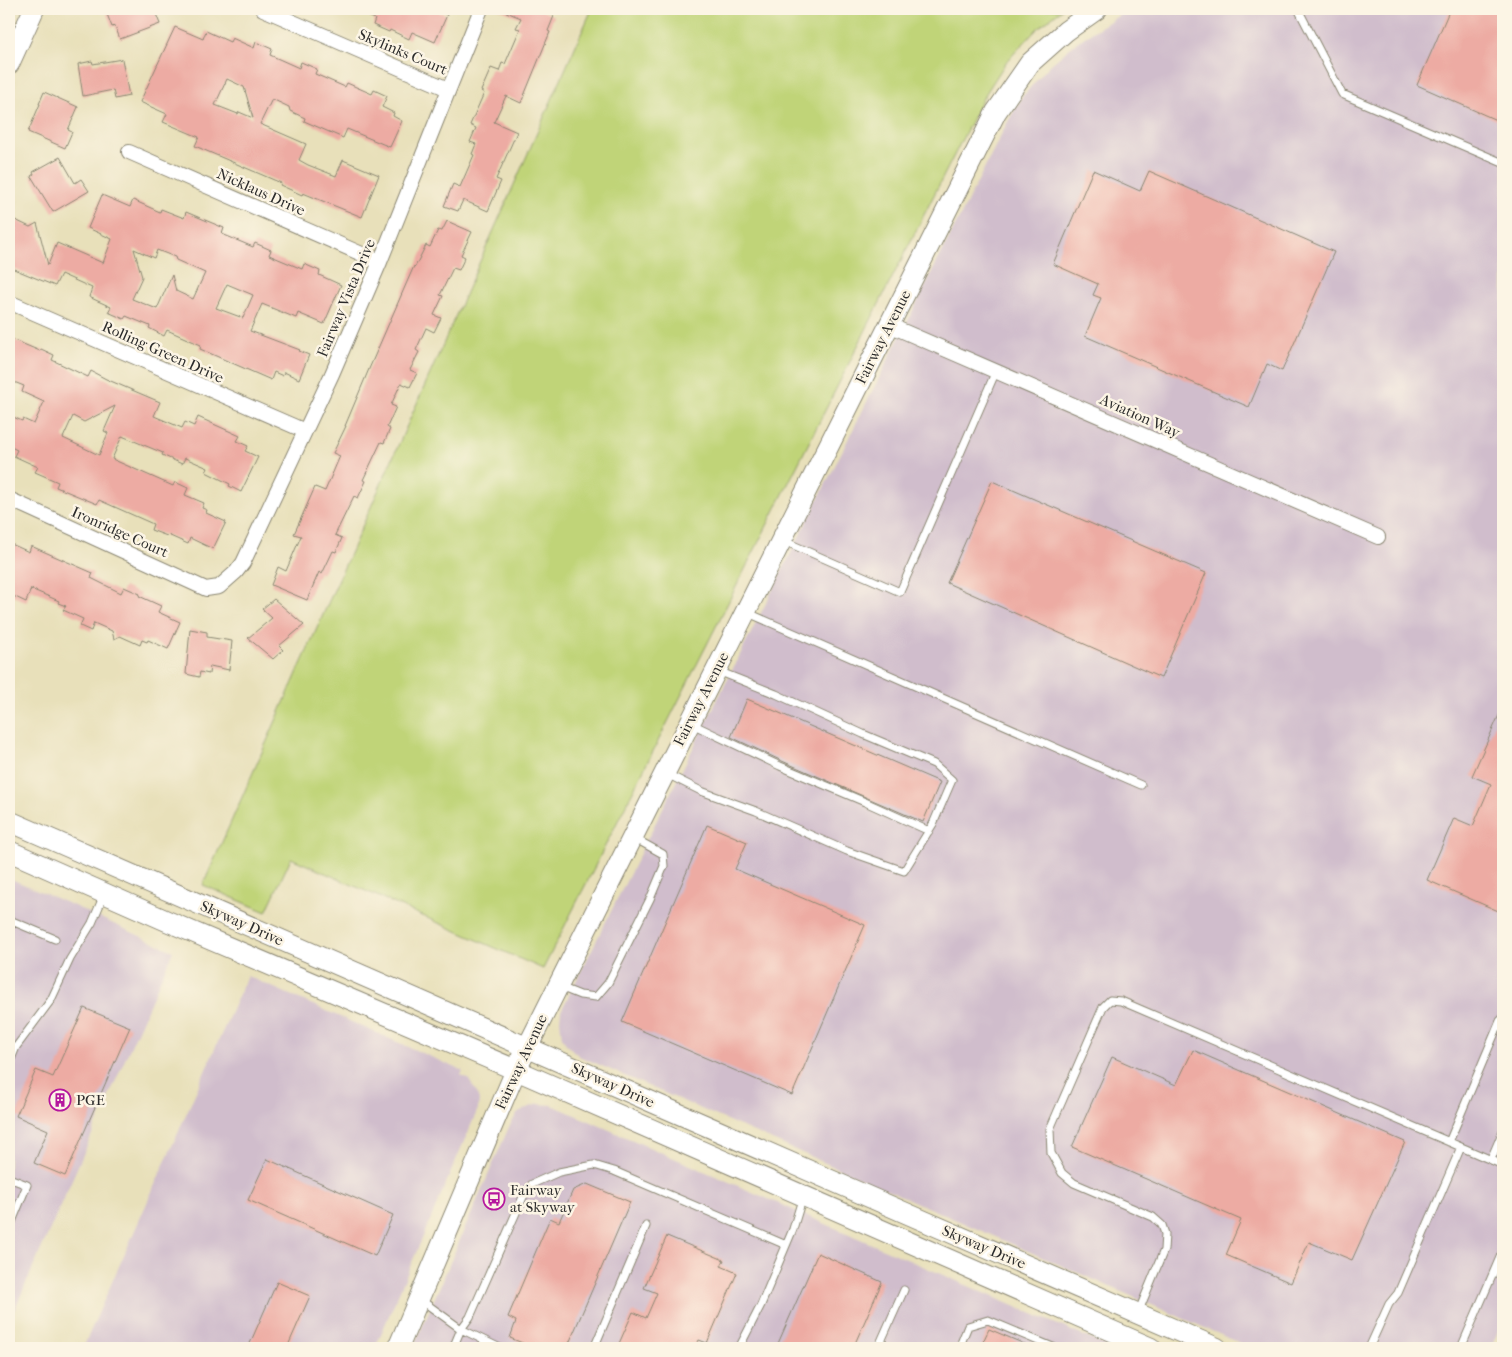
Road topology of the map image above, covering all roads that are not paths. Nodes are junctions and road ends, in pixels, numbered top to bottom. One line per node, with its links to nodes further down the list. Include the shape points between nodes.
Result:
1 (34, 9): 6 (main road)
2 (263, 9): 7 (street, Skylinks Court)
3 (481, 9): 7 (street, Fairway Vista Drive)
4 (1097, 9): 12 (main road, Fairway Avenue, via 1030,63 996,112)
5 (1298, 9): 9 (lane, via 1342,94)
6 (9, 61)
7 (448, 89): 10 (street, Fairway Vista Drive)
8 (129, 152): 10 (street, Nicklaus Drive)
9 (1503, 163)
10 (380, 262): 14 (street, Fairway Vista Drive)
11 (9, 302): 14 (street, Rolling Green Drive)
12 (889, 324): 13 (street, Aviation Way); 17 (main road, Fairway Avenue)
13 (996, 371): 16 (street, Aviation Way); 17 (lane, via 900,592)
14 (305, 431): 18 (street, Fairway Vista Drive, via 243,562)
15 (9, 499): 18 (street, Ironridge Court, via 206,589)
16 (1378, 537)
17 (781, 540): 19 (main road, Fairway Avenue)
18 (219, 587)
19 (745, 611): 20 (main road, Fairway Avenue); 23 (lane)
20 (716, 670): 21 (main road, Fairway Avenue); 25 (lane, via 934,764 952,780)
21 (690, 723): 22 (main road, Fairway Avenue); 25 (lane)
22 (664, 773): 25 (lane, via 847,851 904,871); 26 (main road, Fairway Avenue)
23 (1141, 785)
24 (9, 820): 35 (main road, Skyway Drive)
25 (929, 831)
26 (632, 837): 32 (main road, Fairway Avenue); 32 (lane, via 663,854 664,866 608,983 596,997)
27 (9, 851): 28 (main road, Skyway Drive)
28 (105, 894): 34 (lane, via 51,1000); 37 (main road, Skyway Drive)
29 (10, 920): 30 (lane); 31 (lane)
30 (9, 930)
31 (55, 939)
32 (557, 986): 35 (main road, Fairway Avenue)
33 (1503, 1018): 39 (lane)
34 (12, 1045): 36 (lane)
35 (527, 1048): 37 (main road, Fairway Avenue); 51 (main road, Skyway Drive)
36 (9, 1064)
37 (516, 1070): 44 (main road, Skyway Drive); 50 (main road, Fairway Avenue)
38 (1503, 1130): 41 (lane)
39 (1449, 1142): 40 (lane); 51 (lane, via 1121,1001 1110,1000 1103,1006 1050,1129 1050,1153 1062,1173 1074,1183 1153,1217 1162,1225 1164,1250)
40 (1460, 1147): 41 (lane); 63 (lane, via 1398,1294 1389,1304)
41 (1491, 1160): 42 (lane)
42 (1503, 1165)
43 (9, 1178): 46 (lane, via 27,1185)
44 (803, 1196): 47 (lane); 61 (main road, Skyway Drive)
45 (646, 1226): 56 (lane)
46 (9, 1229)
47 (786, 1245): 52 (lane, via 614,1171 594,1165 559,1172 532,1184 523,1197 470,1317); 57 (lane)
48 (1503, 1253): 64 (lane)
49 (904, 1290): 58 (lane)
50 (419, 1298): 52 (lane); 53 (main road, Fairway Avenue)
51 (1138, 1314): 62 (main road, Skyway Drive)
52 (461, 1329): 54 (lane); 55 (lane)
53 (398, 1348)
54 (453, 1348)
55 (500, 1348)
56 (594, 1348)
57 (740, 1348)
58 (878, 1348)
59 (959, 1348): 60 (lane, via 968,1326 988,1320)
60 (1055, 1348)
61 (1151, 1348)
62 (1217, 1348)
63 (1369, 1348)
64 (1461, 1348)

